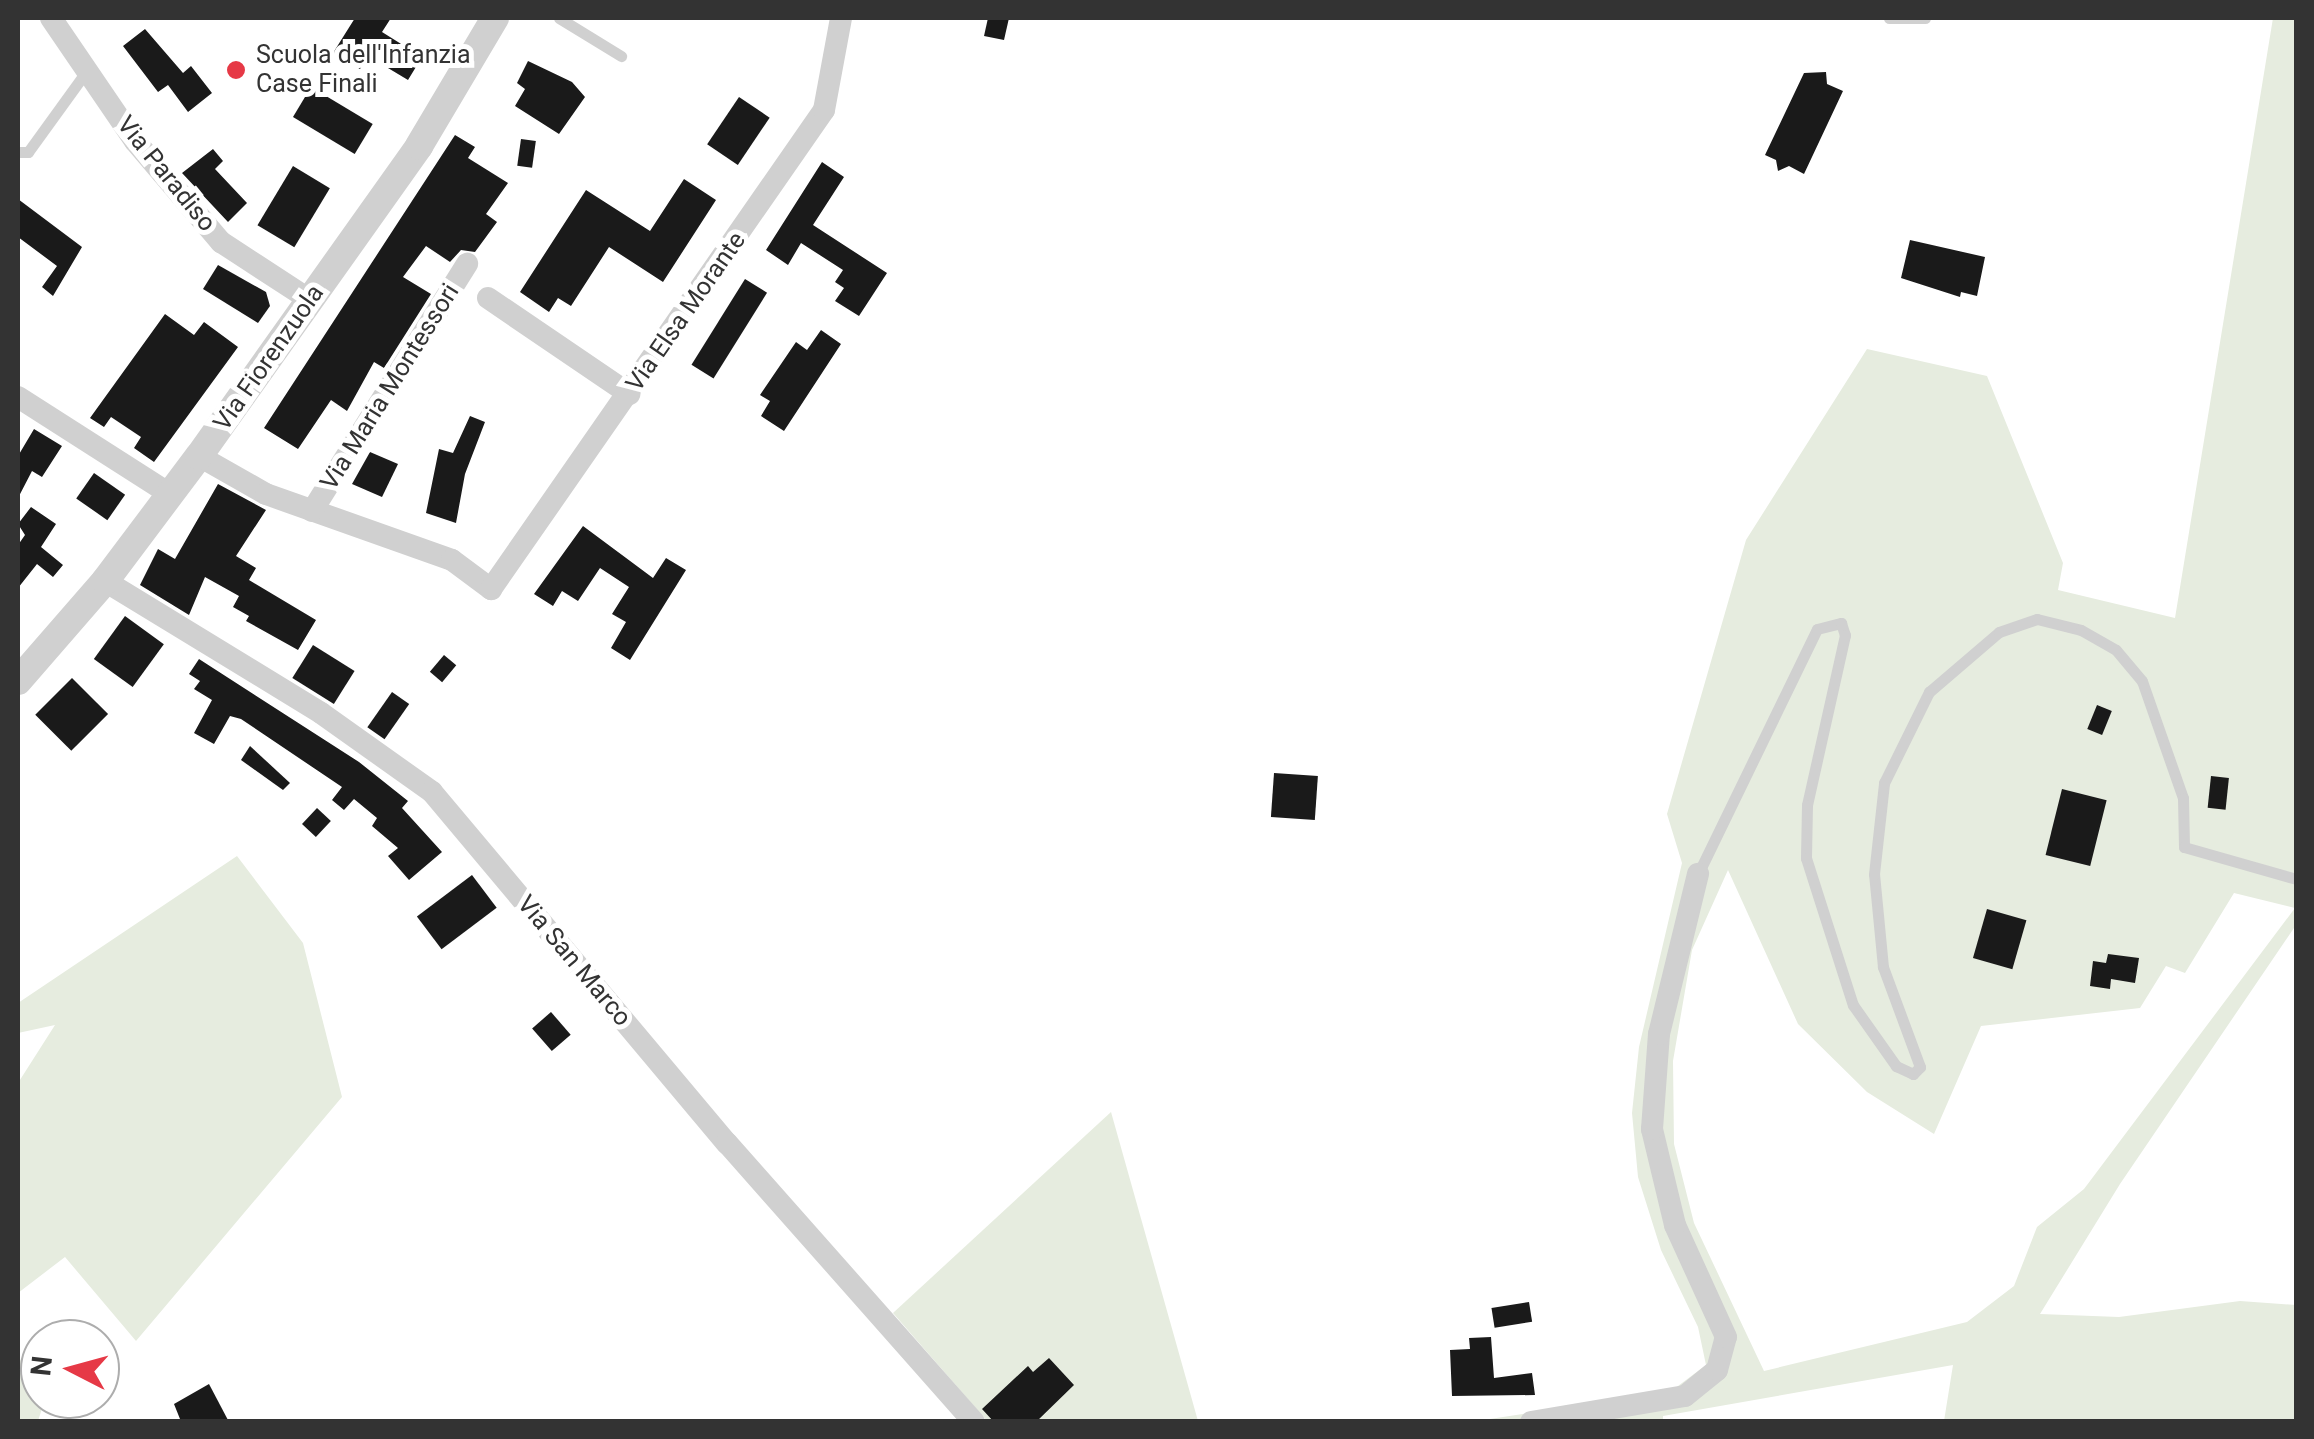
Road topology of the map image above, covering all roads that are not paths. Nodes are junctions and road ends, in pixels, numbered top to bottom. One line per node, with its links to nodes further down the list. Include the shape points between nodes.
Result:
1 (51, 18): 8 (street, Via Paradiso)
2 (496, 18): 12 (street, Via Fiorenzuola, via 418,146)
3 (559, 18): 7 (lane)
4 (841, 18): 13 (street, Via Elsa Morante, via 824,110)
5 (1889, 18): 6 (lane)
6 (1925, 18)
7 (622, 56)
8 (86, 72): 9 (lane, via 28,152); 12 (street, Via Paradiso, via 221,242)
9 (18, 152)
10 (467, 264): 17 (street, Via Maria Montessori)
11 (488, 298): 13 (street)
12 (310, 300): 15 (street, Via Fiorenzuola)
13 (629, 394): 19 (street, Via Elsa Morante)
14 (18, 397): 16 (street)
15 (200, 456): 16 (street, Via Fiorenzuola); 17 (street, Via Maria Montessori, via 266,494)
16 (170, 495): 18 (street, Via Fiorenzuola)
17 (312, 511): 19 (street, Via Maria Montessori, via 452,560)
18 (105, 581): 20 (street, Via Fiorenzuola); 23 (street, Via San Marco, via 322,713 432,792 727,1143)
19 (491, 589)
20 (18, 681)
21 (1698, 874): 22 (lane, via 1817,629 1842,623 1810,786 1806,858 1853,1005 1896,1066 1913,1074 1920,1068 1883,967 1874,874 1884,783 1929,692 1986,641 2037,618 2093,636 2116,650 2142,681 2183,798 2184,847); 24 (street, via 1659,1034 1652,1129 1675,1225 1726,1337 1718,1370 1685,1396)
22 (2296, 879)
23 (974, 1422)
24 (1531, 1422)

